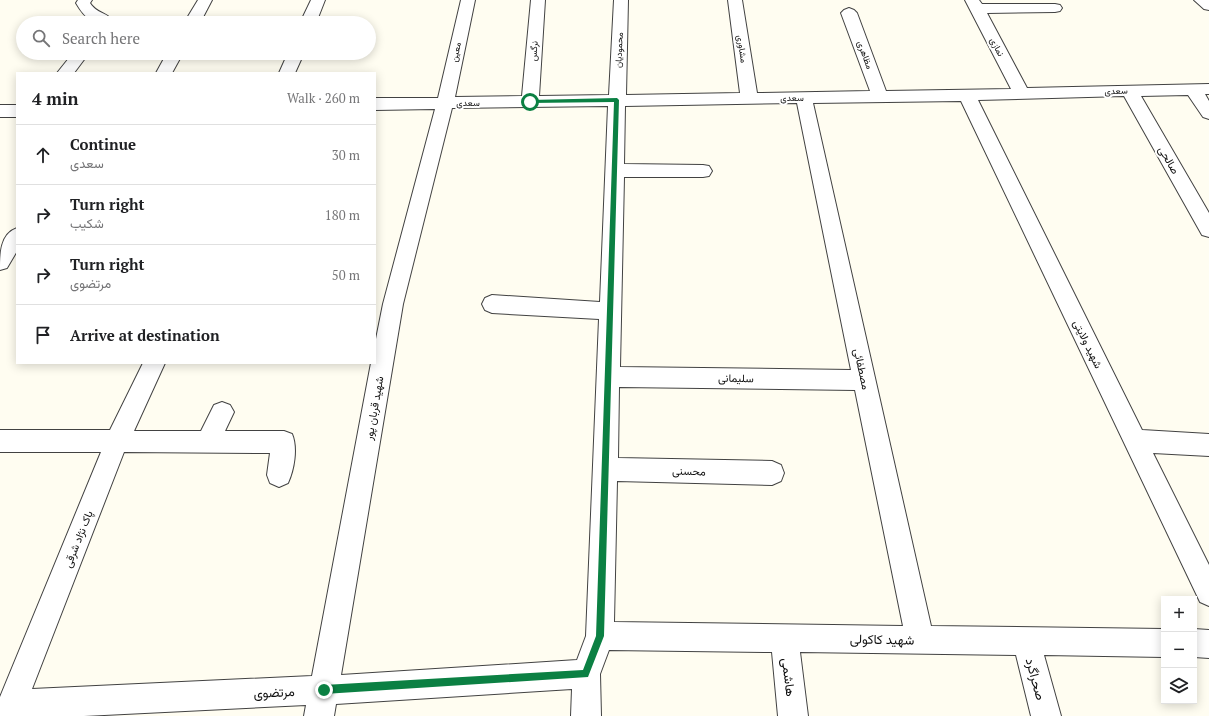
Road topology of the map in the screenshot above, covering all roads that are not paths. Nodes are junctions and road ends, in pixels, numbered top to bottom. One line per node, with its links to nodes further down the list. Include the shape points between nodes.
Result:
1 (85, 0): 13 (street, via 83,3 89,13)
2 (204, 0): 14 (street)
3 (318, 0): 15 (street)
4 (468, 0): 31 (street, معین)
5 (538, 0): 30 (street, نرگس)
6 (622, 0): 29 (street, محمودیان)
7 (735, 0): 27 (street, مشاوری)
8 (1201, 0): 10 (street)
9 (974, 4): 11 (street); 24 (street, نمازی)
10 (1209, 6)
11 (1055, 8)
12 (850, 13): 26 (street, مظاهری)
13 (95, 16)
14 (196, 16)
15 (311, 16)
16 (75, 60): 19 (street)
17 (171, 60): 20 (street)
18 (293, 60): 21 (street)
19 (66, 72)
20 (165, 72)
21 (287, 72)
22 (1201, 89): 23 (street, سعدی); 35 (street)
23 (1129, 90): 24 (street, سعدی); 38 (street, صالحی)
24 (1022, 94): 25 (street, سعدی)
25 (968, 96): 26 (street, سعدی); 48 (street, شهید ولایتی)
26 (880, 97): 28 (street, سعدی)
27 (749, 98): 28 (street, سعدی); 29 (street, سعدی)
28 (804, 98): 45 (street, مصطفائی)
29 (617, 100): 30 (street, سعدی); 36 (street, محمودیان)
30 (530, 102): 31 (street, سعدی)
31 (445, 103): 32 (street, سعدی); 64 (street, شهید قربان پور, via 393,304)
32 (376, 104)
33 (0, 111): 34 (street)
34 (16, 111)
35 (1209, 113)
36 (614, 170): 37 (street); 42 (street, محمودیان)
37 (703, 171)
38 (1209, 230)
39 (16, 237): 40 (street)
40 (0, 262)
41 (492, 304): 42 (street)
42 (610, 311): 44 (street, محمودیان)
43 (154, 364): 47 (street, پاک نژاد شرقی)
44 (608, 376): 45 (street, سلیمانی); 52 (street, محمودیان)
45 (865, 380): 58 (street, مصطفائی)
46 (222, 412): 50 (street)
47 (117, 441): 49 (street); 50 (street); 65 (street, پاک نژاد شرقی)
48 (1135, 441): 51 (street); 55 (street, شهید ولایتی)
49 (0, 442)
50 (208, 442): 54 (street, via 284,442)
51 (1209, 445)
52 (605, 469): 53 (street, محسنی); 56 (street, محمودیان)
53 (772, 473)
54 (279, 475)
55 (1209, 593)
56 (600, 636): 57 (street, شهید کاکولی); 63 (street, محمودیان)
57 (784, 638): 58 (street, شهید کاکولی); 67 (street, هاشمی)
58 (920, 640): 59 (street, شهید کاکولی)
59 (1026, 641): 60 (street, شهید کاکولی); 68 (street, صحراگرد)
60 (1161, 643)
61 (1197, 644): 62 (street)
62 (1209, 644)
63 (586, 674): 64 (street, مرتضوی); 66 (street)
64 (321, 703): 65 (street, مرتضوی)
65 (9, 711)
66 (586, 716)
67 (793, 716)
68 (1046, 716)

